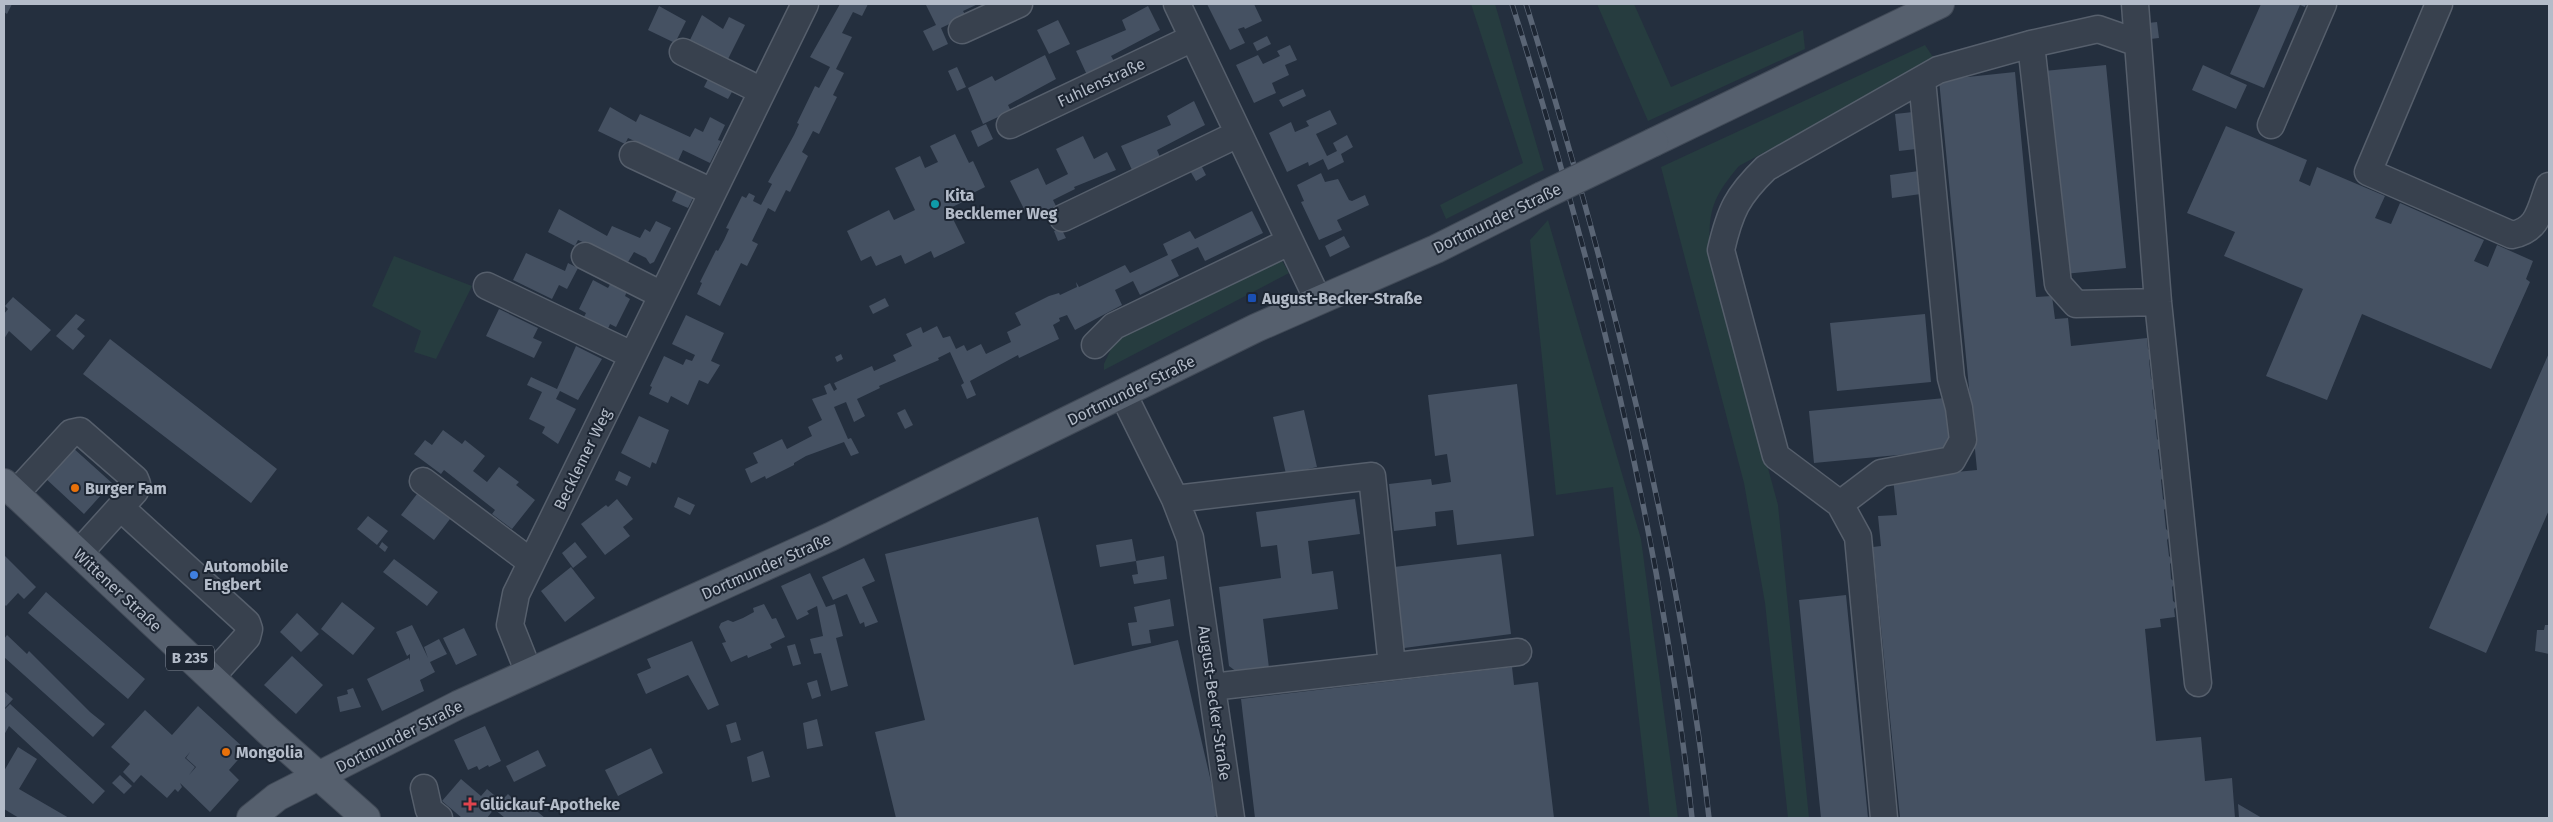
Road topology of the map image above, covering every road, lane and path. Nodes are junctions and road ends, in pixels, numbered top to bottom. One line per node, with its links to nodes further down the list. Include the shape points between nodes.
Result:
1 (805, 4): 14 (street, Becklemer Weg)
2 (1019, 4): 8 (street)
3 (1177, 4): 9 (street)
4 (1940, 4): 26 (main road, Dortmunder Straße, bridge, via 1436,249)
5 (2323, 4): 16 (street)
6 (2439, 4): 19 (street, via 2368,172 2512,235 2525,232 2534,223)
7 (2135, 5): 10 (street)
8 (962, 30)
9 (1193, 38): 15 (street, Fuhlenstraße); 17 (street)
10 (2138, 43): 11 (street, via 2098,29); 27 (street)
11 (2031, 44): 13 (street, via 1938,70); 27 (street, via 2058,284 2076,304)
12 (683, 52): 14 (street)
13 (1922, 80): 34 (street, via 1951,378 1963,440 1952,460 1881,473); 34 (street, via 1766,168 1744,188 1729,217 1721,250 1776,456)
14 (762, 91): 20 (street, Becklemer Weg)
15 (1010, 125)
16 (2271, 125)
17 (1238, 134): 21 (street); 22 (street)
18 (633, 155): 20 (street)
19 (2549, 186)
20 (712, 192): 25 (street, Becklemer Weg)
21 (1063, 218)
22 (1289, 242): 26 (street); 28 (street, via 1114,326)
23 (585, 256): 25 (street)
24 (487, 286): 29 (street)
25 (662, 294): 29 (street, Becklemer Weg)
26 (1318, 300): 30 (main road, Dortmunder Straße)
27 (2158, 302): 42 (street)
28 (1095, 345)
29 (632, 356): 37 (street, Becklemer Weg)
30 (1123, 394): 33 (street, August-Becker-Straße); 40 (main road, Dortmunder Straße, via 830,537)
31 (423, 481): 37 (street)
32 (10, 488): 35 (street, via 76,430 135,479 134,491); 36 (main road, Wittener Straße / B 235)
33 (1175, 499): 39 (street, via 1372,476); 43 (street, August-Becker-Straße, via 1190,538)
34 (1840, 504): 50 (street, via 1858,537)
35 (121, 508): 36 (street); 41 (street, via 247,623 247,637)
36 (80, 553): 41 (main road, Wittener Straße / B 235)
37 (531, 562): 40 (street, Becklemer Weg, via 516,594 510,624)
38 (1518, 652): 39 (street)
39 (1392, 666): 43 (street)
40 (529, 673): 44 (main road, Dortmunder Straße, via 363,751)
41 (210, 677): 44 (main road, Wittener Straße / B 235)
42 (2198, 684)
43 (1212, 687): 49 (street, August-Becker-Straße)
44 (321, 776): 46 (main road, Dortmunder Straße, via 276,797); 47 (main road, Wittener Straße / B 235)
45 (424, 788): 48 (street, via 430,810)
46 (251, 818)
47 (366, 818)
48 (439, 818)
49 (1232, 818)
50 (1884, 818)

